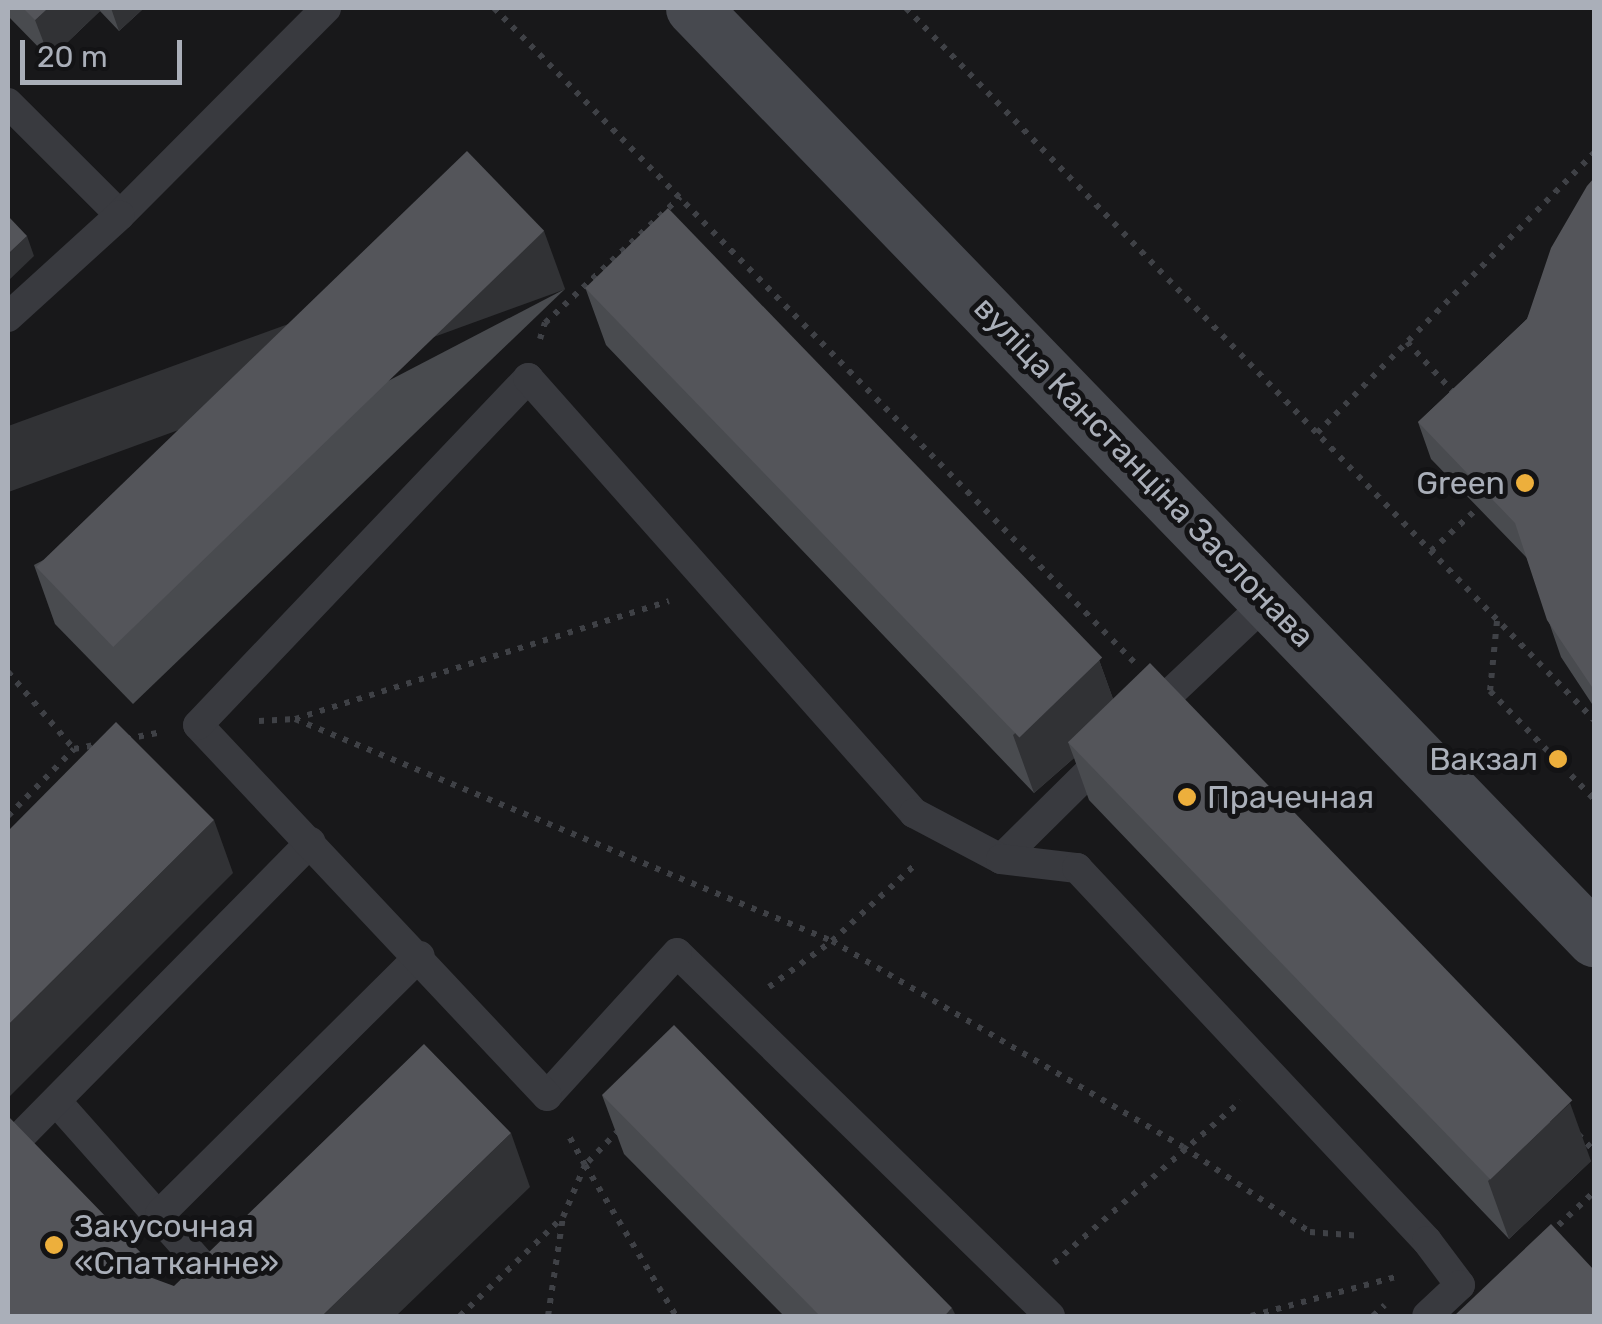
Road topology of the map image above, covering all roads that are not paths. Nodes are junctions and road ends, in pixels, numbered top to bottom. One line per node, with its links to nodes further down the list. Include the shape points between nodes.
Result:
1 (326, 8): 4 (lane)
2 (693, 8): 6 (main road, вуліца Канстанціна Заслонава)
3 (8, 103): 4 (lane)
4 (120, 215): 5 (lane)
5 (8, 317)
6 (1269, 600): 8 (lane); 9 (main road, вуліца Канстанціна Заслонава)
7 (311, 842): 8 (lane, via 198,725 528,378 914,814); 10 (lane); 11 (lane)
8 (1001, 859): 16 (lane, via 1077,868 1427,1241 1460,1285)
9 (1594, 938)
10 (420, 956): 13 (lane); 15 (lane, via 548,1096 677,953)
11 (56, 1101): 12 (lane); 13 (lane)
12 (8, 1149)
13 (160, 1214): 14 (lane, via 214,1279)
14 (177, 1316)
15 (1050, 1316)
16 (1427, 1316)

